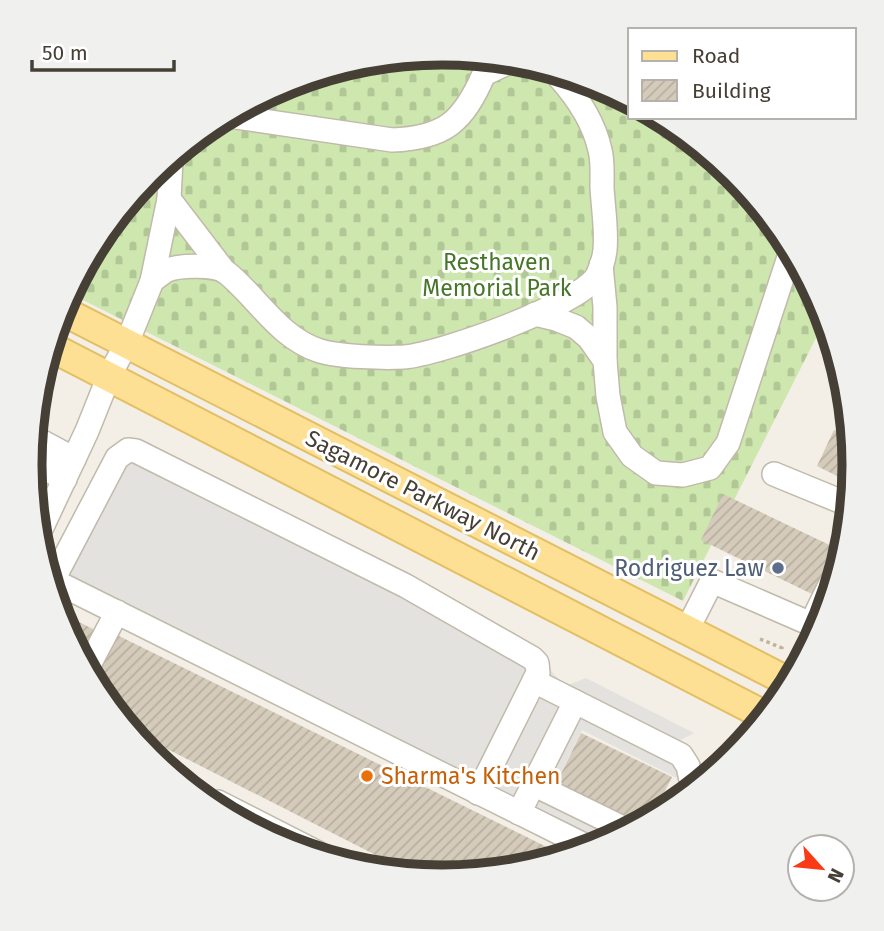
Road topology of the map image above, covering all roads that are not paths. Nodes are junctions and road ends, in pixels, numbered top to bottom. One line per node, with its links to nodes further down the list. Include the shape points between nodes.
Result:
1 (489, 68): 3 (lane, via 472,102 452,125 415,139 392,140)
2 (568, 86): 7 (lane, via 589,119 600,150 605,251)
3 (244, 118)
4 (171, 172): 5 (lane)
5 (169, 199): 8 (lane); 9 (lane)
6 (787, 264): 14 (lane, via 728,443 710,468 683,475 656,473 632,456 615,432)
7 (601, 265): 10 (lane, via 597,277 582,291); 14 (lane)
8 (225, 271): 9 (lane, via 179,268); 10 (lane, via 263,312 320,351 406,357 444,350)
9 (152, 281): 12 (lane)
10 (535, 314): 14 (lane, via 576,327)
11 (71, 315): 12 (main road, Sagamore Parkway North)
12 (127, 343): 15 (lane); 28 (main road, Sagamore Parkway North)
13 (59, 351): 15 (main road, Sagamore Parkway North)
14 (605, 361)
15 (108, 376): 18 (lane); 33 (main road, Sagamore Parkway North)
16 (43, 445): 18 (lane)
17 (42, 463): 18 (lane)
18 (70, 469): 21 (lane)
19 (774, 474): 20 (lane)
20 (840, 502)
21 (45, 517)
22 (46, 522): 23 (lane)
23 (77, 534): 24 (lane); 31 (lane, via 117,458 128,450 136,451 402,584 520,652 537,663)
24 (57, 572)
25 (60, 584): 26 (lane)
26 (117, 612): 29 (lane); 36 (lane)
27 (810, 623): 28 (lane, via 712,581)
28 (687, 629): 30 (main road, Sagamore Parkway North)
29 (92, 659)
30 (781, 678)
31 (534, 681): 32 (lane); 36 (lane)
32 (575, 702): 34 (lane, via 681,755); 35 (lane)
33 (756, 712)
34 (691, 779)
35 (533, 784): 37 (lane); 38 (lane)
36 (478, 793): 37 (lane)
37 (519, 813): 39 (lane)
38 (617, 825)
39 (577, 842)

